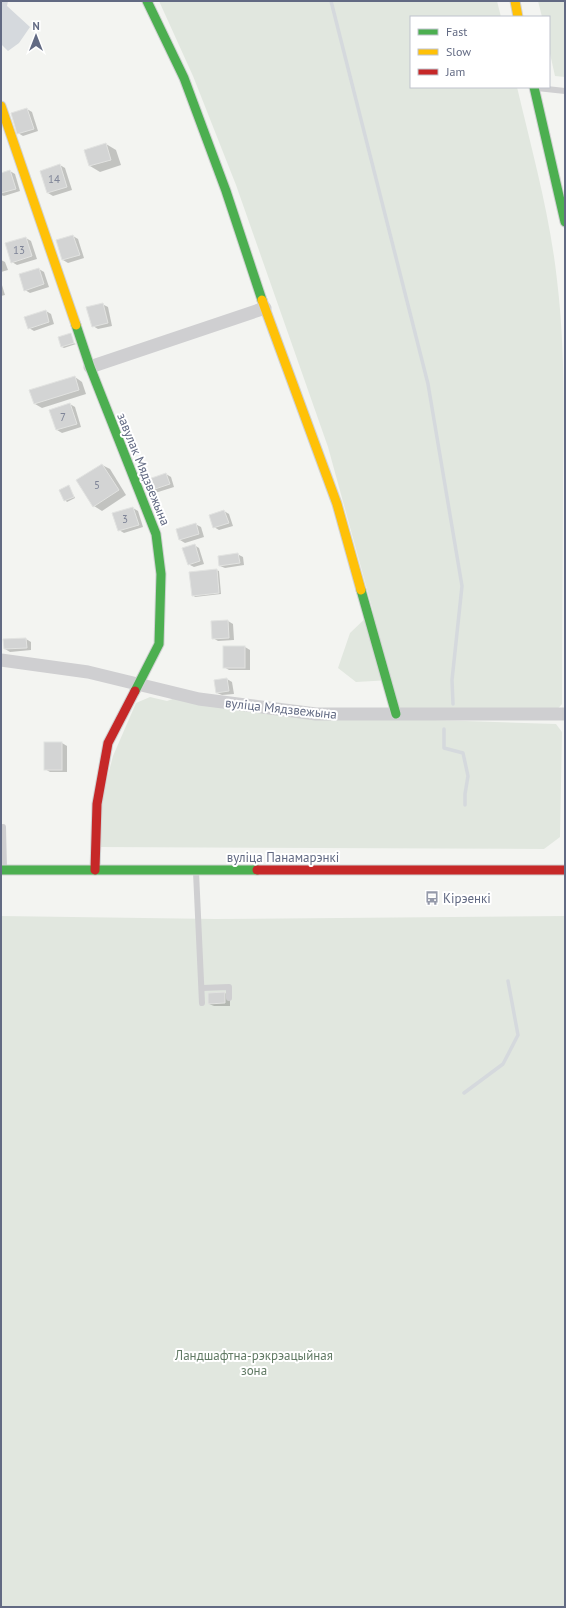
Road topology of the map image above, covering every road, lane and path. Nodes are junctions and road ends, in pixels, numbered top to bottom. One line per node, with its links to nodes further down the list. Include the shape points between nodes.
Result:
1 (147, 1): 8 (street, via 184,78 226,191)
2 (515, 1): 3 (street)
3 (518, 16)
4 (535, 88): 5 (lane); 7 (street)
5 (565, 91)
6 (1, 106): 9 (street, завулак Мядзвежына)
7 (565, 222)
8 (265, 308): 9 (street); 12 (street, via 337,504)
9 (90, 367): 11 (street, завулак Мядзвежына, via 156,534 161,574 158,644)
10 (1, 660): 11 (street, вуліца Мядзвежына, via 88,672)
11 (138, 683): 12 (street, вуліца Мядзвежына, via 199,699 316,714); 16 (street, завулак Мядзвежына, via 108,742 97,804)
12 (396, 714): 13 (street, вуліца Мядзвежына)
13 (565, 714)
14 (3, 827): 15 (lane)
15 (2, 870): 16 (street, вуліца Панамарэнкі)
16 (95, 870): 18 (street, вуліца Панамарэнкі)
17 (565, 870): 18 (street, вуліца Панамарэнкі)
18 (196, 871): 19 (lane)
19 (202, 988): 20 (lane, via 229,987); 21 (lane)
20 (229, 998)
21 (202, 1004)

